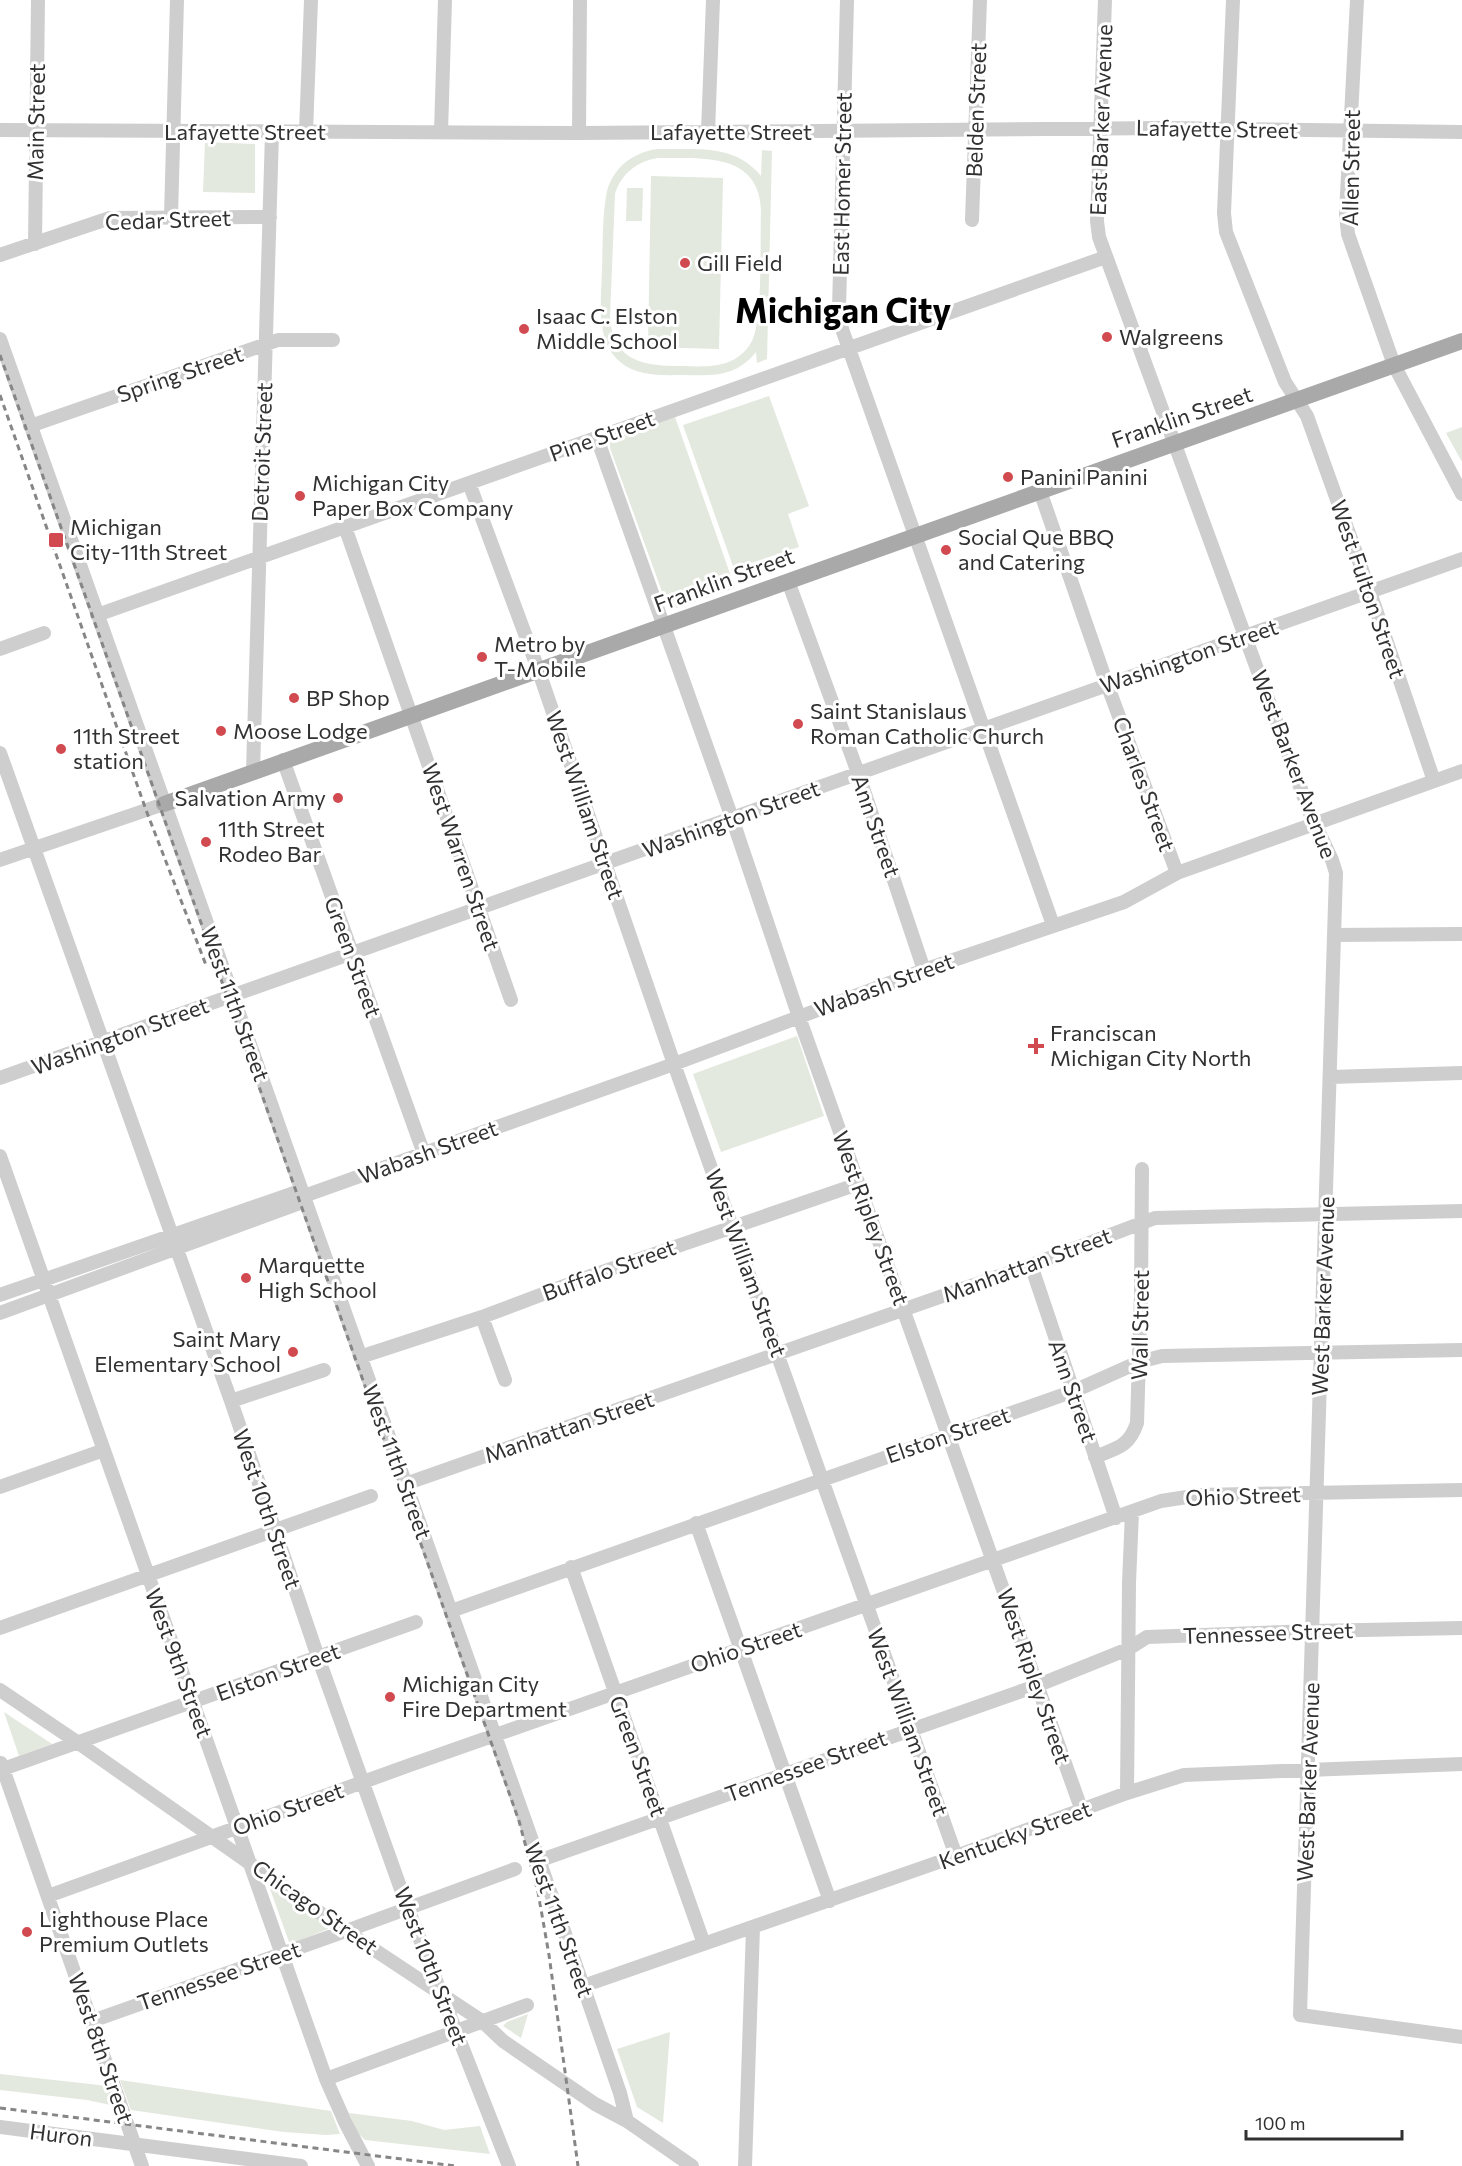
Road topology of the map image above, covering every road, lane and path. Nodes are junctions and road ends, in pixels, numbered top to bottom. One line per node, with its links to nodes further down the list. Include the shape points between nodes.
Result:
1 (38, 0): 16 (street, Main Street)
2 (177, 0): 18 (street)
3 (311, 0): 19 (street)
4 (444, 0): 20 (street)
5 (580, 0): 25 (street)
6 (713, 0): 21 (street)
7 (847, 0): 17 (street, East Homer Street)
8 (980, 0): 14 (street, Belden Street)
9 (1105, 0): 12 (street, East Barker Avenue)
10 (1233, 0): 15 (street, West Fulton Street)
11 (1357, 0): 22 (street, Allen Street)
12 (1101, 128): 14 (street, Lafayette Street); 15 (street, Lafayette Street); 31 (street, East Barker Avenue, via 1097,221)
13 (0, 130): 16 (street, Lafayette Street)
14 (975, 130): 17 (street, Lafayette Street); 28 (street, Belden Street)
15 (1228, 130): 22 (street, Lafayette Street); 38 (street, West Fulton Street, via 1226,232 1284,382)
16 (36, 131): 18 (street, Lafayette Street); 29 (street, Main Street)
17 (843, 131): 21 (street, Lafayette Street); 36 (street, East Homer Street, via 839,309)
18 (173, 132): 24 (street, Lafayette Street); 26 (street)
19 (306, 132): 20 (street, Lafayette Street); 24 (street, Lafayette Street)
20 (441, 132): 25 (street, Lafayette Street)
21 (708, 132): 25 (street, Lafayette Street)
22 (1351, 132): 23 (street, Lafayette Street); 37 (street, Allen Street, via 1348,234)
23 (1462, 132)
24 (272, 133): 27 (street, Detroit Street)
25 (579, 133)
26 (171, 216): 27 (street, Cedar Street); 29 (street, Cedar Street, via 110,218)
27 (270, 217): 35 (street, Detroit Street)
28 (972, 219)
29 (35, 244): 30 (street, Cedar Street)
30 (0, 255)
31 (1106, 257): 36 (street, Pine Street); 41 (street, East Barker Avenue)
32 (0, 339): 39 (street, West 11th Street)
33 (333, 340): 35 (street, Spring Street, via 278,340)
34 (1462, 341): 37 (main road, Franklin Street)
35 (266, 345): 39 (street, Spring Street); 47 (street, Detroit Street)
36 (849, 349): 40 (street, Pine Street); 46 (street, East Homer Street)
37 (1394, 365): 38 (main road, Franklin Street); 44 (street, Allen Street)
38 (1298, 400): 41 (main road, Franklin Street); 50 (street, West Fulton Street)
39 (30, 426): 51 (street, West 11th Street)
40 (597, 438): 42 (street, Pine Street); 52 (street, West Ripley Street)
41 (1174, 444): 43 (main road, Franklin Street); 54 (street, West Barker Avenue)
42 (469, 483): 45 (street, Pine Street); 56 (street, West William Street)
43 (1040, 491): 46 (main road, Franklin Street); 57 (street, Charles Street)
44 (1462, 494)
45 (345, 527): 47 (street, Pine Street); 58 (street, West Warren Street)
46 (915, 536): 49 (main road, Franklin Street); 59 (street, East Homer Street)
47 (259, 558): 51 (street, Pine Street); 62 (street, Detroit Street)
48 (1462, 559): 50 (street, Washington Street)
49 (788, 581): 52 (main road, Franklin Street); 64 (street, Ann Street)
50 (1370, 592): 54 (street, Washington Street); 65 (street, West Fulton Street)
51 (97, 615): 66 (street, West 11th Street)
52 (664, 625): 56 (main road, Franklin Street); 67 (street, West Ripley Street)
53 (44, 633): 55 (street)
54 (1245, 637): 57 (street, Washington Street); 68 (street, West Barker Avenue)
55 (0, 649)
56 (538, 669): 58 (main road, Franklin Street); 71 (street, West William Street)
57 (1107, 684): 59 (street, Washington Street); 72 (street, Charles Street)
58 (411, 715): 61 (main road, Franklin Street); 73 (street, West Warren Street)
59 (983, 729): 64 (street, Washington Street); 74 (street, East Homer Street)
60 (0, 753): 69 (street, West 10th Street)
61 (283, 760): 62 (main road, Franklin Street); 77 (street, Green Street)
62 (253, 771): 66 (main road, Franklin Street)
63 (1462, 771): 65 (street, Wabash Street)
64 (858, 773): 67 (street, Washington Street); 78 (street, Ann Street)
65 (1434, 781): 68 (street, Wabash Street)
66 (164, 804): 69 (street, Franklin Street); 79 (street, West 11th Street)
67 (732, 818): 71 (street, Washington Street); 81 (street, West Ripley Street)
68 (1314, 823): 72 (street, Wabash Street); 76 (street, West Barker Avenue, via 1336,873)
69 (33, 849): 70 (street, Franklin Street); 82 (street, West 10th Street)
70 (0, 860)
71 (606, 864): 73 (street, Washington Street); 83 (street, West William Street)
72 (1177, 873): 74 (street, Wabash Street, via 1124,902)
73 (478, 908): 77 (street, Washington Street); 80 (street, West Warren Street)
74 (1053, 925): 78 (street, Wabash Street)
75 (1462, 934): 76 (street)
76 (1334, 935): 85 (street, West Barker Avenue)
77 (352, 954): 79 (street, Washington Street); 87 (street, Green Street)
78 (924, 970): 81 (street, Wabash Street)
79 (232, 996): 82 (street, Washington Street); 91 (street, West 11th Street)
80 (512, 1000)
81 (799, 1017): 83 (street, Wabash Street); 90 (street, West Ripley Street)
82 (102, 1042): 86 (street, Washington Street); 96 (street, West 10th Street)
83 (674, 1064): 87 (street, Wabash Street); 95 (street, West William Street)
84 (1462, 1073): 85 (street)
85 (1330, 1077): 93 (street, West Barker Avenue)
86 (0, 1078)
87 (424, 1154): 91 (street, Wabash Street)
88 (0, 1156): 99 (street, West 9th Street)
89 (1142, 1169): 94 (street, Wall Street)
90 (858, 1184): 95 (street, Buffalo Street); 102 (street, West Ripley Street)
91 (304, 1196): 96 (street, Wabash Street, via 296,1192); 97 (street, Wabash Street, via 300,1203); 108 (street, West 11th Street)
92 (1462, 1211): 93 (street, Manhattan Street)
93 (1326, 1214): 94 (street, Manhattan Street, via 1155,1218); 106 (street, West Barker Avenue)
94 (1142, 1224): 98 (street, Manhattan Street); 109 (street, Wall Street)
95 (733, 1226): 104 (street, Buffalo Street); 107 (street, West William Street)
96 (170, 1235): 97 (street, West 10th Street); 99 (street, Wabash Street)
97 (176, 1250): 101 (street, Wabash Street); 113 (street, West 10th Street)
98 (1030, 1265): 102 (street, Manhattan Street); 112 (street, Ann Street)
99 (44, 1279): 100 (street, Wabash Street); 101 (street, West 9th Street)
100 (0, 1294)
101 (50, 1295): 103 (street, Wabash Street); 115 (street, West 9th Street)
102 (904, 1309): 107 (street, Manhattan Street); 114 (street, West Ripley Street)
103 (0, 1313)
104 (482, 1317): 108 (street, Buffalo Street); 111 (street)
105 (1462, 1350): 106 (street, Elston Street)
106 (1320, 1352): 109 (street, Elston Street, via 1162,1356); 121 (street, West Barker Avenue)
107 (778, 1354): 117 (street, West William Street); 118 (street, Manhattan Street)
108 (360, 1357): 118 (street, West 11th Street)
109 (1139, 1362): 112 (street, Elston Street); 116 (street, Wall Street, via 1134,1434 1125,1445)
110 (324, 1370): 113 (street)
111 (505, 1380)
112 (1074, 1391): 114 (street, Elston Street); 116 (street, Ann Street)
113 (231, 1401): 126 (street, West 10th Street)
114 (947, 1435): 117 (street, Elston Street); 127 (street, West Ripley Street)
115 (104, 1450): 119 (street); 129 (street, West 9th Street)
116 (1095, 1456): 124 (street, Ann Street)
117 (822, 1480): 125 (street, Elston Street); 130 (street, West William Street)
118 (405, 1484): 131 (street, West 11th Street)
119 (0, 1487)
120 (1462, 1490): 121 (street, Ohio Street)
121 (1316, 1493): 123 (street, Ohio Street, via 1200,1495 1161,1501); 135 (street, West Barker Avenue)
122 (371, 1496): 126 (street)
123 (1132, 1512): 124 (street, Ohio Street); 137 (street)
124 (1116, 1518): 127 (street, Ohio Street)
125 (696, 1523): 128 (street, Elston Street); 136 (street)
126 (274, 1531): 129 (street); 138 (street, West 10th Street)
127 (993, 1561): 130 (street, Ohio Street); 139 (street, West Ripley Street)
128 (571, 1568): 131 (street, Elston Street); 141 (street, Green Street)
129 (148, 1576): 133 (street); 142 (street, West 9th Street)
130 (866, 1605): 136 (street, Ohio Street); 143 (street, West William Street)
131 (450, 1611): 144 (street, West 11th Street)
132 (416, 1622): 138 (street, Elston Street)
133 (0, 1628)
134 (1462, 1628): 135 (street, Tennessee Street)
135 (1313, 1631): 137 (street, Tennessee Street, via 1147,1637); 148 (street, West Barker Avenue)
136 (741, 1649): 141 (street, Ohio Street); 149 (street)
137 (1128, 1649): 139 (street, Tennessee Street); 151 (street)
138 (318, 1657): 142 (street, Elston Street); 150 (street, West 10th Street)
139 (1036, 1686): 143 (street, Tennessee Street); 152 (street, West Ripley Street)
140 (0, 1690): 145 (street, Chicago Street)
141 (616, 1694): 144 (street, Ohio Street); 153 (street, Green Street)
142 (193, 1702): 145 (street, Elston Street); 154 (street, West 9th Street)
143 (910, 1729): 149 (street, Tennessee Street); 156 (street, West William Street)
144 (494, 1735): 150 (street, Ohio Street); 157 (street, West 11th Street)
145 (77, 1742): 147 (street, Elston Street); 155 (street, Chicago Street)
146 (1462, 1764): 148 (street, Kentucky Street)
147 (2, 1765): 160 (street, West 8th Street)
148 (1309, 1769): 151 (street, Kentucky Street, via 1184,1775); 173 (street, West Barker Avenue, via 1300,2015)
149 (785, 1774): 153 (street, Tennessee Street); 161 (street)
150 (363, 1781): 154 (street, Ohio Street); 162 (street, West 10th Street)
151 (1127, 1793): 152 (street, Kentucky Street)
152 (1082, 1811): 156 (street, Kentucky Street)
153 (661, 1819): 157 (street, Tennessee Street); 165 (street, Green Street)
154 (236, 1828): 155 (street, Ohio Street); 158 (street, West 9th Street)
155 (213, 1837): 158 (street, Chicago Street); 160 (street, Ohio Street)
156 (956, 1856): 161 (street, Kentucky Street)
157 (538, 1861): 167 (street, West 11th Street)
158 (249, 1862): 164 (street, Chicago Street); 166 (street, West 9th Street)
159 (515, 1869): 162 (street, Tennessee Street)
160 (48, 1896): 170 (street, West 8th Street)
161 (830, 1900): 163 (street, Kentucky Street)
162 (408, 1909): 164 (street, Tennessee Street); 168 (street, West 10th Street)
163 (753, 1928): 165 (street, Kentucky Street); 178 (street)
164 (346, 1931): 166 (street, Tennessee Street); 168 (street, Chicago Street)
165 (704, 1944): 167 (street, Kentucky Street)
166 (282, 1953): 170 (street, Tennessee Street); 174 (street, West 9th Street)
167 (583, 1986): 175 (street, West 11th Street)
168 (439, 1991): 171 (street, Chicago Street); 172 (street, West 10th Street)
169 (527, 2005): 171 (street)
170 (92, 2021): 177 (street, West 8th Street)
171 (482, 2021): 172 (street); 175 (street, Chicago Street, via 512,2047 595,2104)
172 (456, 2032): 174 (street); 182 (street, West 10th Street)
173 (1462, 2037)
174 (326, 2079): 181 (street, West 9th Street)
175 (627, 2121): 183 (street, Chicago Street)
176 (0, 2127): 177 (street, Huron)
177 (135, 2144): 179 (street, West 8th Street); 180 (street, Huron)
178 (746, 2160): 184 (street)
179 (142, 2166)
180 (301, 2166)
181 (368, 2166)
182 (509, 2166)
183 (692, 2166)
184 (737, 2166)

